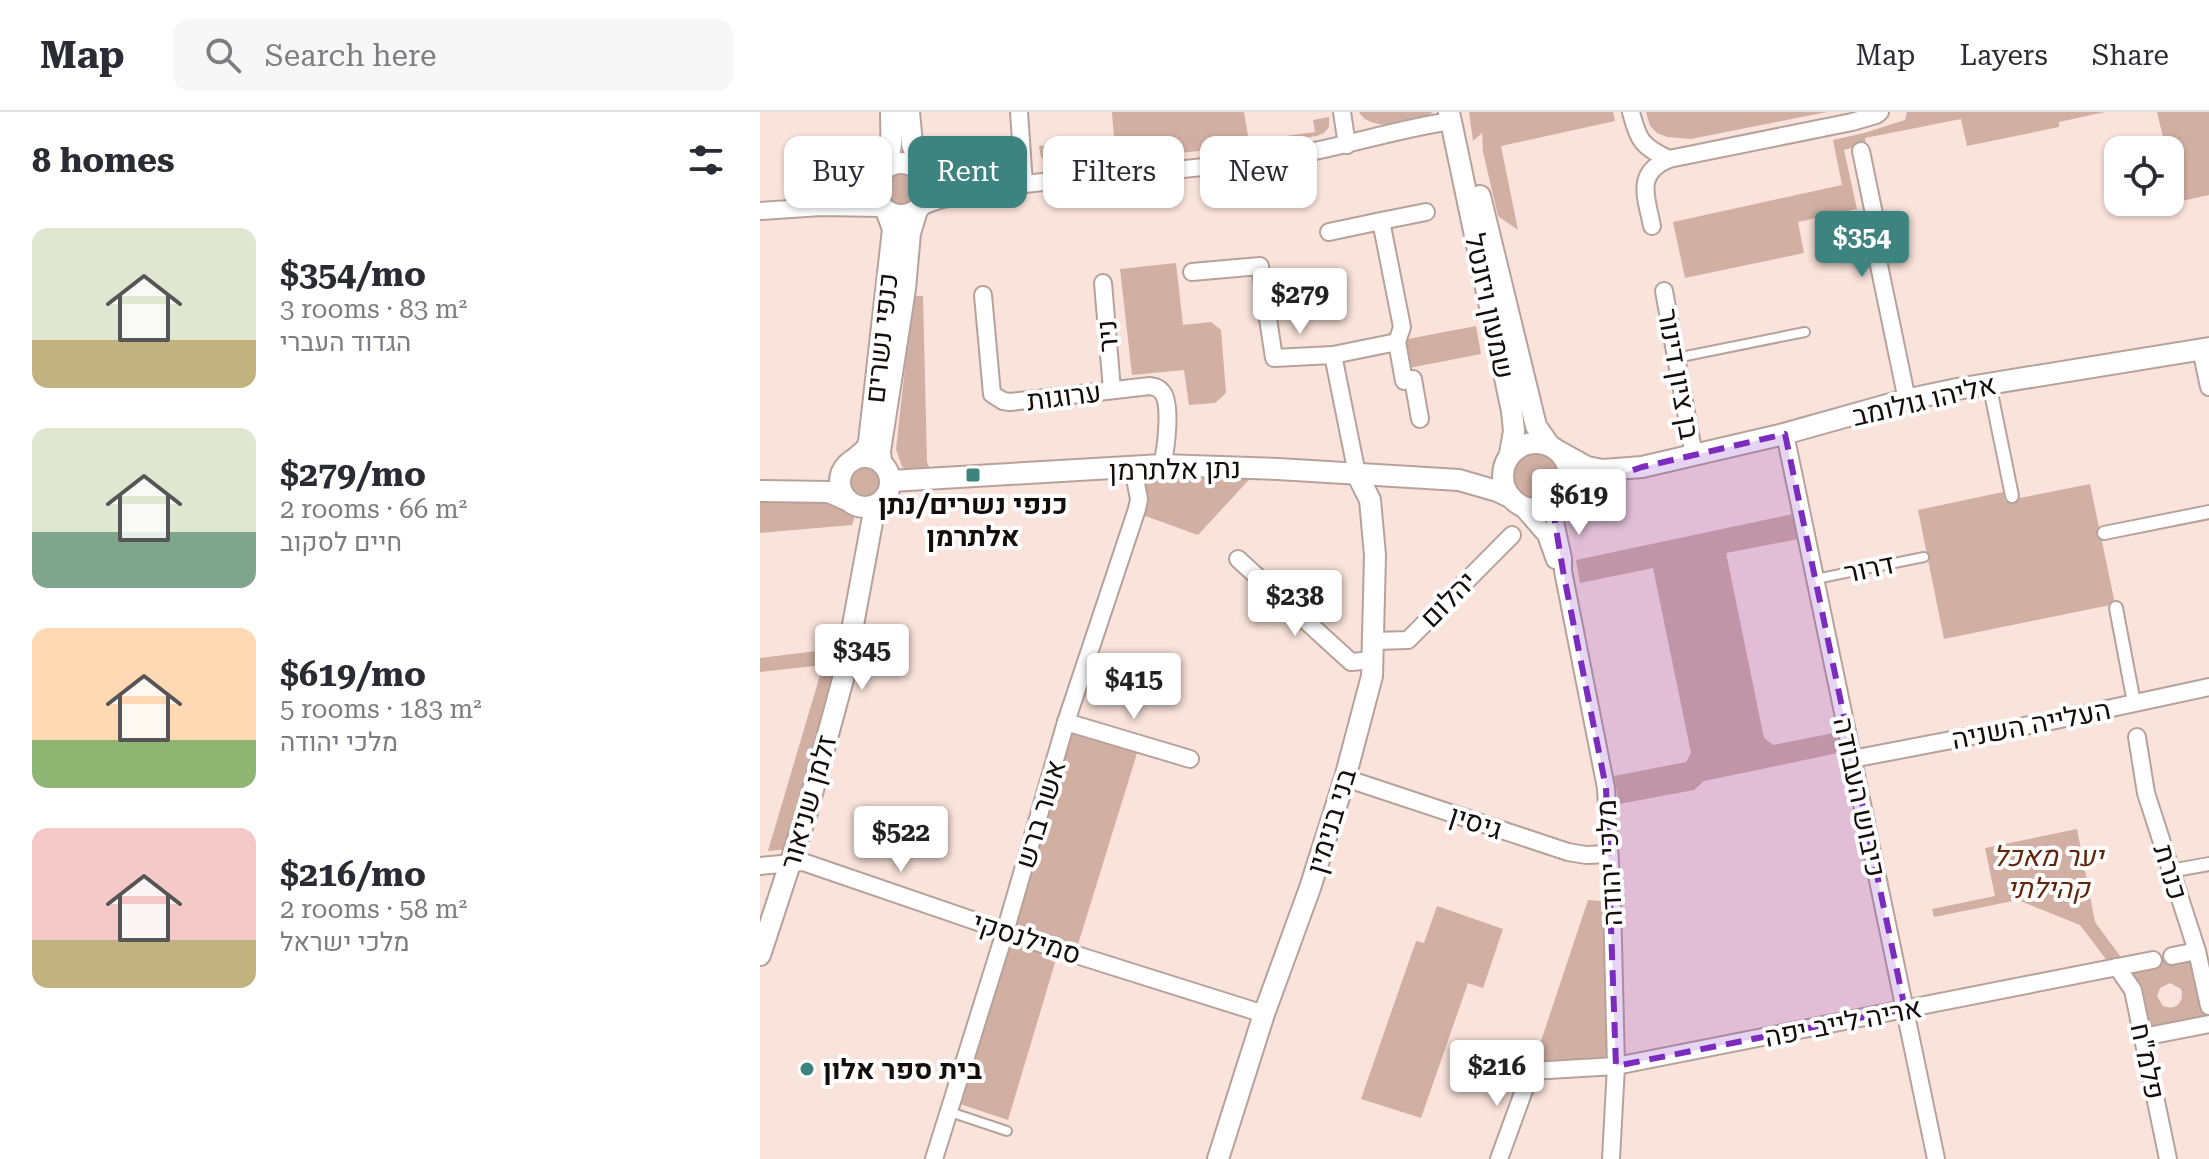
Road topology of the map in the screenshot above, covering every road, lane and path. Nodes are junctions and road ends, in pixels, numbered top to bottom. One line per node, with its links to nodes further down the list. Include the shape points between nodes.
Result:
1 (891, 112): 10 (street)
2 (909, 112): 11 (street)
3 (1019, 112): 12 (street)
4 (1342, 112): 13 (street)
5 (1631, 112): 9 (street)
6 (1880, 112): 16 (street)
7 (1454, 115): 8 (street); 14 (street, שמעון ויזנטל); 43 (street, שמעון ויזנטל, via 1536,426)
8 (1422, 126): 13 (street); 14 (street, via 1439,131)
9 (1636, 133): 16 (street, via 1648,148); 18 (street)
10 (892, 136)
11 (911, 136)
12 (1021, 136)
13 (1347, 145): 17 (street, via 1261,160)
14 (1457, 147): 45 (street, שמעון ויזנטל, via 1512,411)
15 (1861, 151): 40 (street)
16 (1669, 159): 18 (street, via 1654,165)
17 (1027, 184)
18 (1645, 187): 26 (street)
19 (806, 208): 23 (street)
20 (852, 208): 21 (street)
21 (884, 209): 22 (street, via 898,215); 47 (street, כנפי נשרים, via 893,229 869,442)
22 (919, 209): 46 (street, כנפי נשרים, via 910,233)
23 (760, 211)
24 (1426, 212): 25 (street)
25 (1381, 221): 27 (street); 33 (street, via 1402,327)
26 (1652, 226)
27 (1329, 232)
28 (1192, 272): 35 (street, via 1260,266 1274,358)
29 (1103, 283): 39 (street, ניר)
30 (1664, 291): 36 (street, בן ציון דינור)
31 (983, 295): 39 (street, ערוגות, via 990,389 996,398 1010,402)
32 (1805, 332): 36 (lane)
33 (1397, 342): 35 (street); 41 (street, via 1404,381 1413,379)
34 (2205, 348): 37 (street, אליהו גולומב); 38 (street)
35 (1333, 355): 51 (street)
36 (1676, 358): 44 (street, בן ציון דינור)
37 (1989, 383): 40 (street, אליהו גולומב); 56 (street)
38 (2209, 387)
39 (1112, 390): 48 (street, ערוגות, via 1150,386 1165,394 1167,446)
40 (1907, 400): 42 (street, אליהו גולומב)
41 (1420, 419)
42 (1785, 434): 44 (street, אליהו גולומב); 66 (street, כיבוש העבודה)
43 (1553, 448): 45 (street, via 1527,444); 49 (street, אליהו גולומב, via 1587,467); 55 (street, via 1568,469)
44 (1694, 456): 49 (street, אליהו גולומב)
45 (1508, 458): 52 (street, נתן אלתרמן, via 1489,472); 58 (street, via 1503,479)
46 (881, 462): 47 (street, via 867,457); 53 (street)
47 (849, 463): 54 (street, via 826,478); 57 (street, via 840,482)
48 (1162, 465): 50 (street, נתן אלתרמן); 51 (street, נתן אלתרמן)
49 (1642, 467): 55 (street, אליהו גולומב)
50 (1133, 468): 53 (street, נתן אלתרמן); 71 (street, אשר ברש, via 1137,509)
51 (1357, 474): 52 (street, נתן אלתרמן); 68 (street, בני בנימין, via 1370,500)
52 (1459, 480): 58 (street, נתן אלתרמן)
53 (891, 481): 59 (street, via 887,496)
54 (762, 491): 57 (street, via 829,492)
55 (1562, 495): 58 (street, via 1543,508); 65 (street, מלכי יהודה, via 1555,522)
56 (2012, 496)
57 (847, 500): 59 (street, via 862,508)
58 (1516, 502): 65 (street, מלכי יהודה, via 1546,535)
59 (875, 506): 77 (street, זלמן שניאור, via 843,679)
60 (2209, 512): 61 (street)
61 (2104, 533)
62 (1512, 535): 68 (street, יהלום, via 1408,640)
63 (1924, 557): 66 (lane, דרור)
64 (1238, 559): 68 (street, via 1351,662)
65 (1563, 571): 76 (street, מלכי יהודה, via 1606,788)
66 (1815, 580): 74 (street, כיבוש העבודה)
67 (2116, 608): 70 (street)
68 (1373, 650): 75 (street, בני בנימין, via 1372,676)
69 (2209, 687): 70 (street, העלייה השניה)
70 (2134, 703): 74 (street, העלייה השניה)
71 (1066, 722): 73 (street); 81 (street, אשר ברש)
72 (2137, 737): 80 (street, כנרת, via 2146,793)
73 (1190, 759)
74 (1852, 759): 88 (street, כיבוש העבודה)
75 (1345, 778): 76 (street, גיסין, via 1568,852); 89 (street, בני בנימין)
76 (1609, 854): 92 (street, מלכי יהודה)
77 (791, 864): 79 (street, סמילנסקי); 81 (street, סמילנסקי, via 803,862); 83 (street, זלמן שניאור)
78 (2209, 864): 80 (street)
79 (760, 866)
80 (2170, 871): 82 (street, כנרת)
81 (1005, 932): 89 (street, סמילנסקי); 93 (street, אשר ברש)
82 (2197, 951): 84 (street); 87 (street, כנרת)
83 (760, 955)
84 (2172, 956)
85 (2153, 960): 86 (street, אריה לייב יפה)
86 (2117, 967): 88 (street, אריה לייב יפה); 91 (street, פלמ"ח, via 2133,990)
87 (2209, 1006)
88 (1905, 1009): 92 (street, אריה לייב יפה); 99 (street, כיבוש העבודה)
89 (1264, 1014): 96 (street, בני בנימין)
90 (2209, 1024): 91 (street)
91 (2143, 1037): 100 (street, פלמ"ח)
92 (1616, 1066): 97 (street, אריה לייב יפה, via 1531,1071); 98 (street, מלכי יהודה)
93 (950, 1112): 94 (lane); 95 (street, אשר ברש)
94 (1007, 1131)
95 (934, 1159)
96 (1218, 1159)
97 (1499, 1159)
98 (1611, 1159)
99 (1936, 1159)
100 (2168, 1159)

